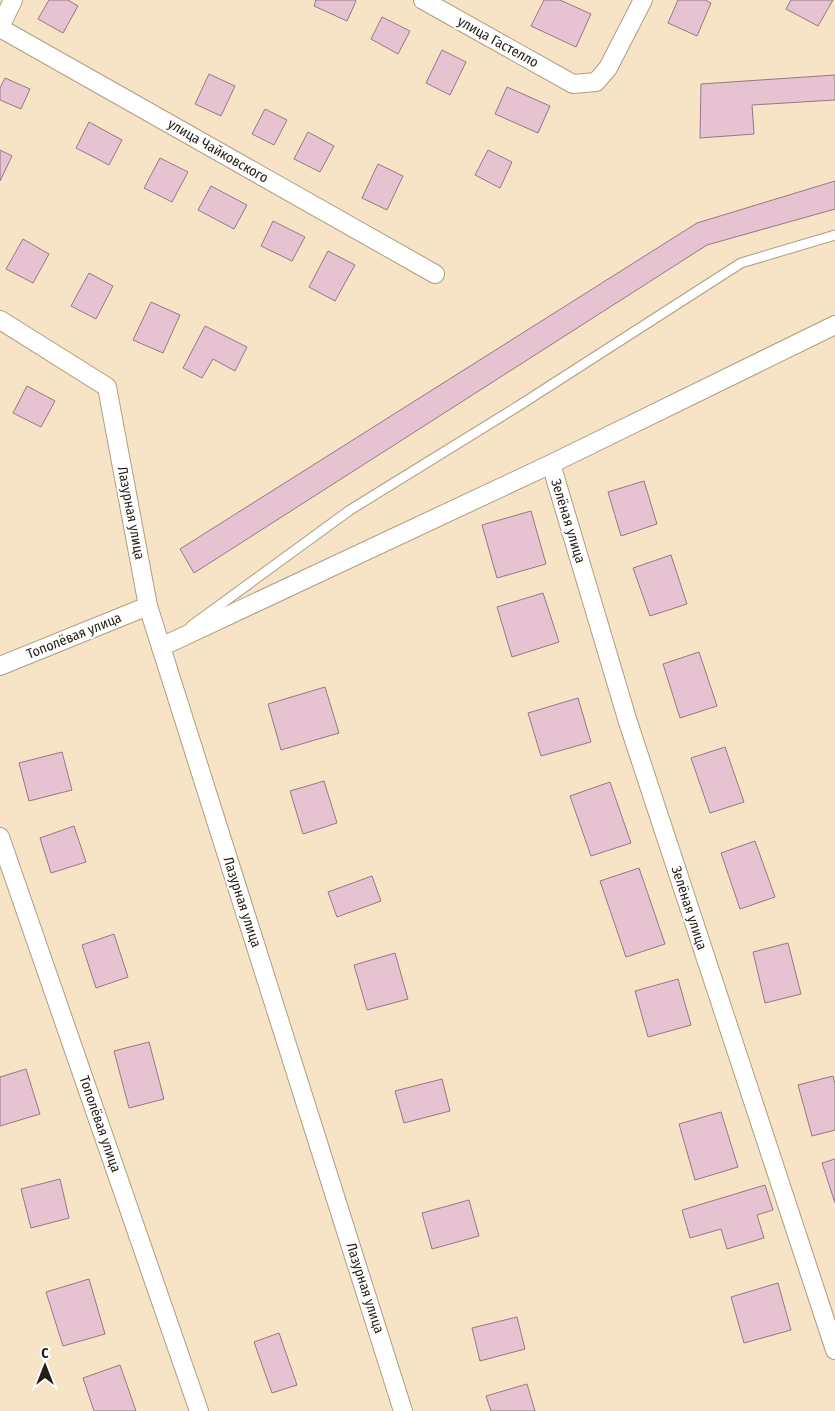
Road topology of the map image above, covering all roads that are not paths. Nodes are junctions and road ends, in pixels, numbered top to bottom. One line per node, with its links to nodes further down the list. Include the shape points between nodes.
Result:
1 (13, 0): 4 (street)
2 (423, 0): 3 (street, улица Гастелло, via 574,84 596,82 608,68)
3 (643, 0)
4 (0, 27): 6 (street, улица Чайковского)
5 (835, 235): 11 (lane, via 741,263 350,510)
6 (435, 274)
7 (0, 320): 10 (street, Лазурная улица, via 107,387)
8 (835, 325): 9 (street)
9 (551, 464): 11 (street); 14 (street, Зелёная улица, via 628,722)
10 (148, 606): 11 (street, Лазурная улица); 12 (street, Тополёвая улица)
11 (162, 647): 16 (street, Лазурная улица)
12 (0, 666)
13 (0, 837): 15 (street, Тополёвая улица)
14 (835, 1350)
15 (199, 1411)
16 (403, 1411)

